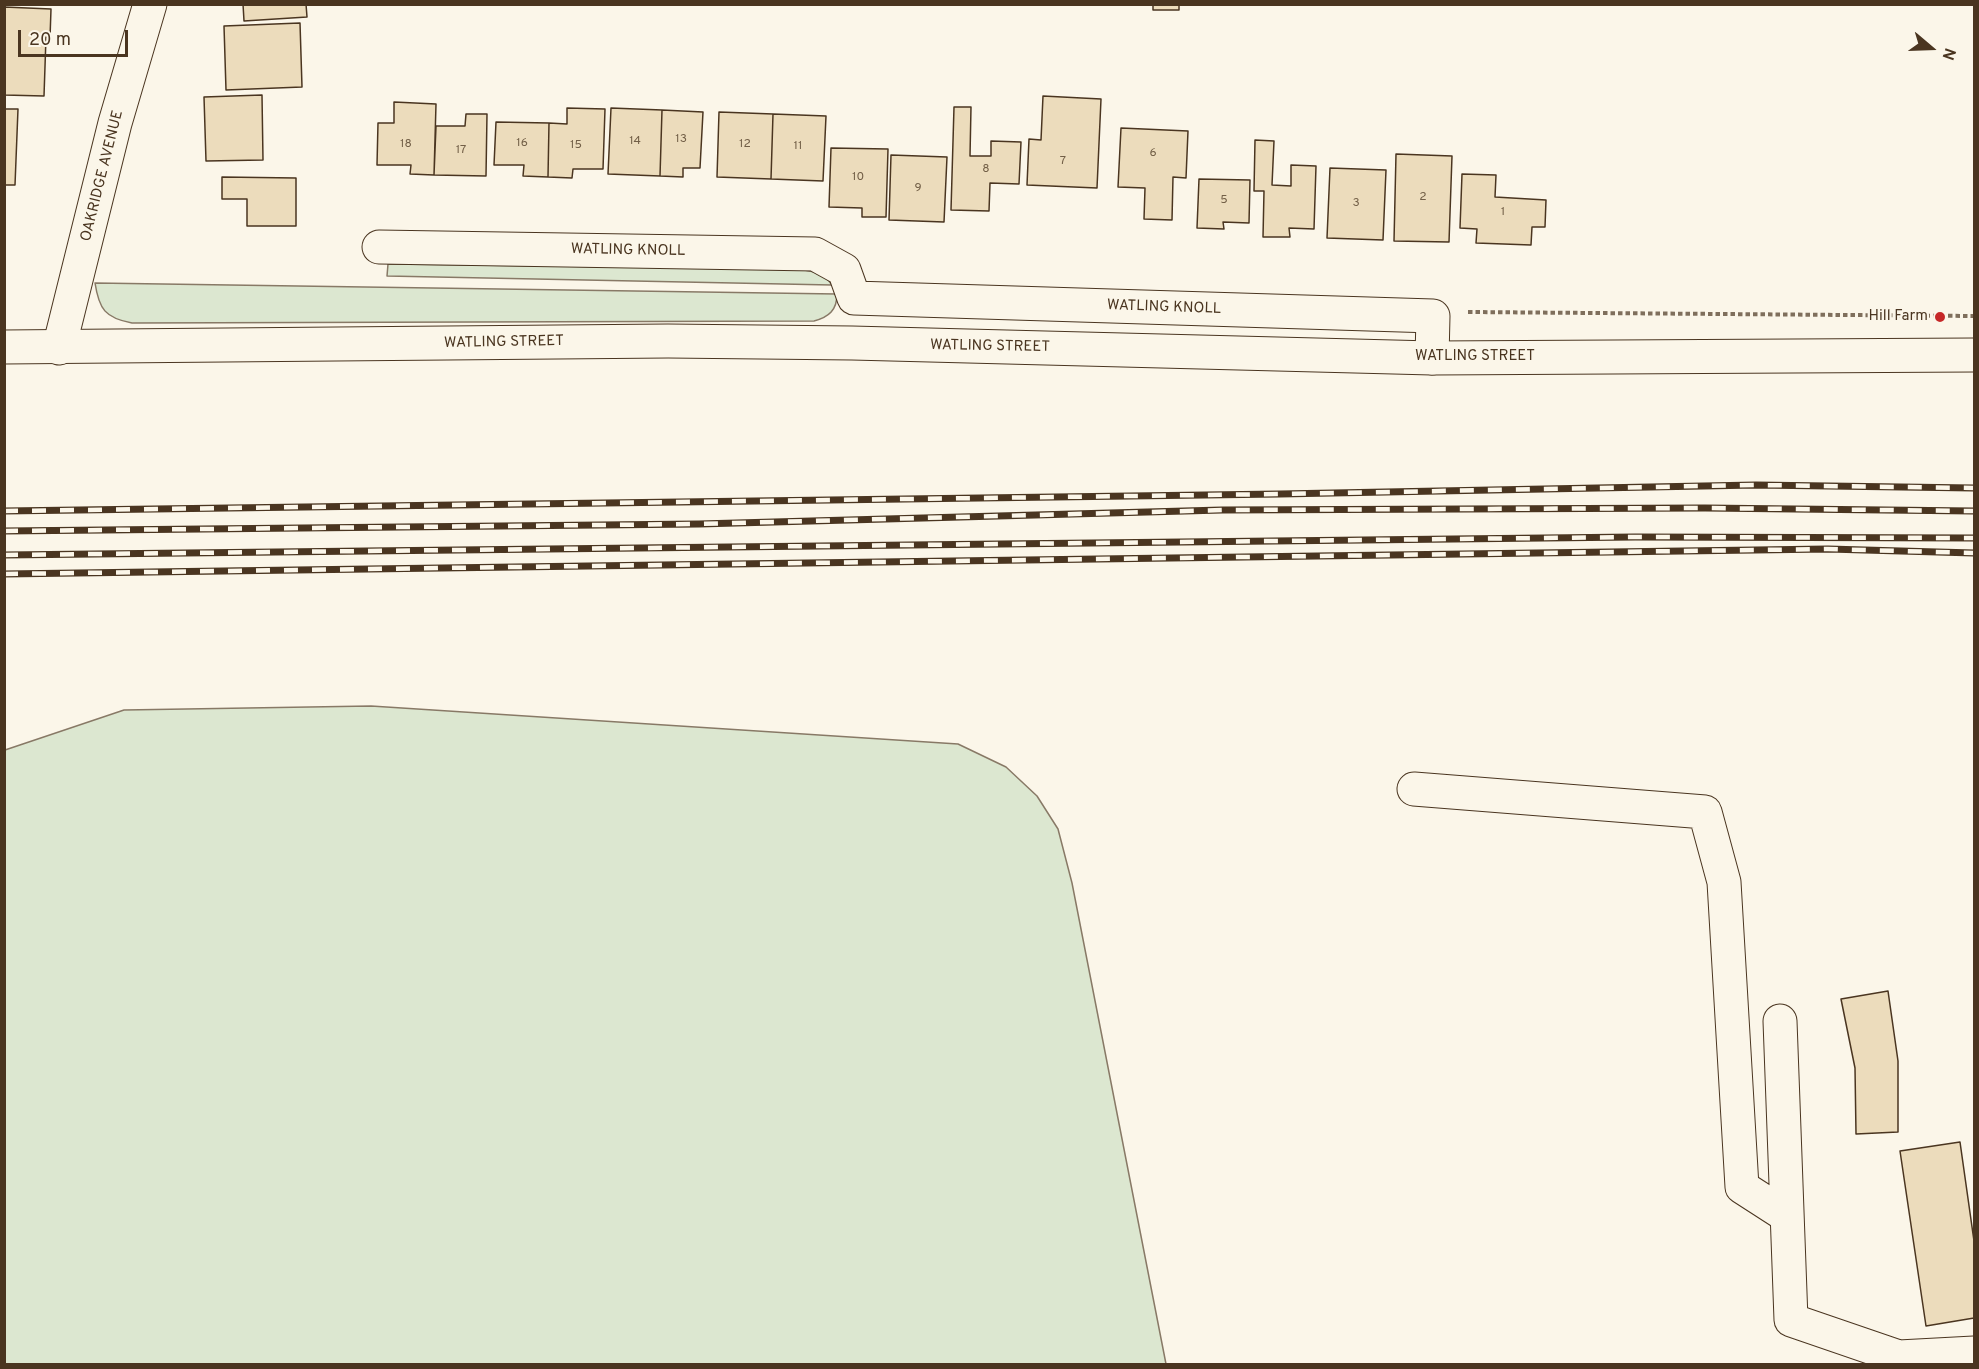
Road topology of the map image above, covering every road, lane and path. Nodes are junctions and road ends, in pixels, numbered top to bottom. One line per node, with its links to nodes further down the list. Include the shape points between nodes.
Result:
1 (150, 4): 8 (main road, OAKRIDGE AVENUE)
2 (378, 247): 3 (main road, WATLING KNOLL, via 814,254 844,270)
3 (854, 298): 6 (main road, WATLING KNOLL); 10 (main road, WATLING KNOLL, via 1433,316)
4 (1463, 312): 5 (path)
5 (1974, 316)
6 (852, 344): 8 (main road, WATLING STREET, via 668,341); 10 (main road, WATLING STREET)
7 (4, 347): 8 (main road, WATLING STREET)
8 (59, 348)
9 (1974, 354): 10 (main road, WATLING STREET)
10 (1432, 358)
11 (1414, 789): 13 (main road, via 1705,812 1724,882 1742,1187)
12 (1780, 1021): 13 (main road)
13 (1788, 1216): 15 (main road, via 1791,1320)
14 (1974, 1353): 15 (main road)
15 (1895, 1361)

